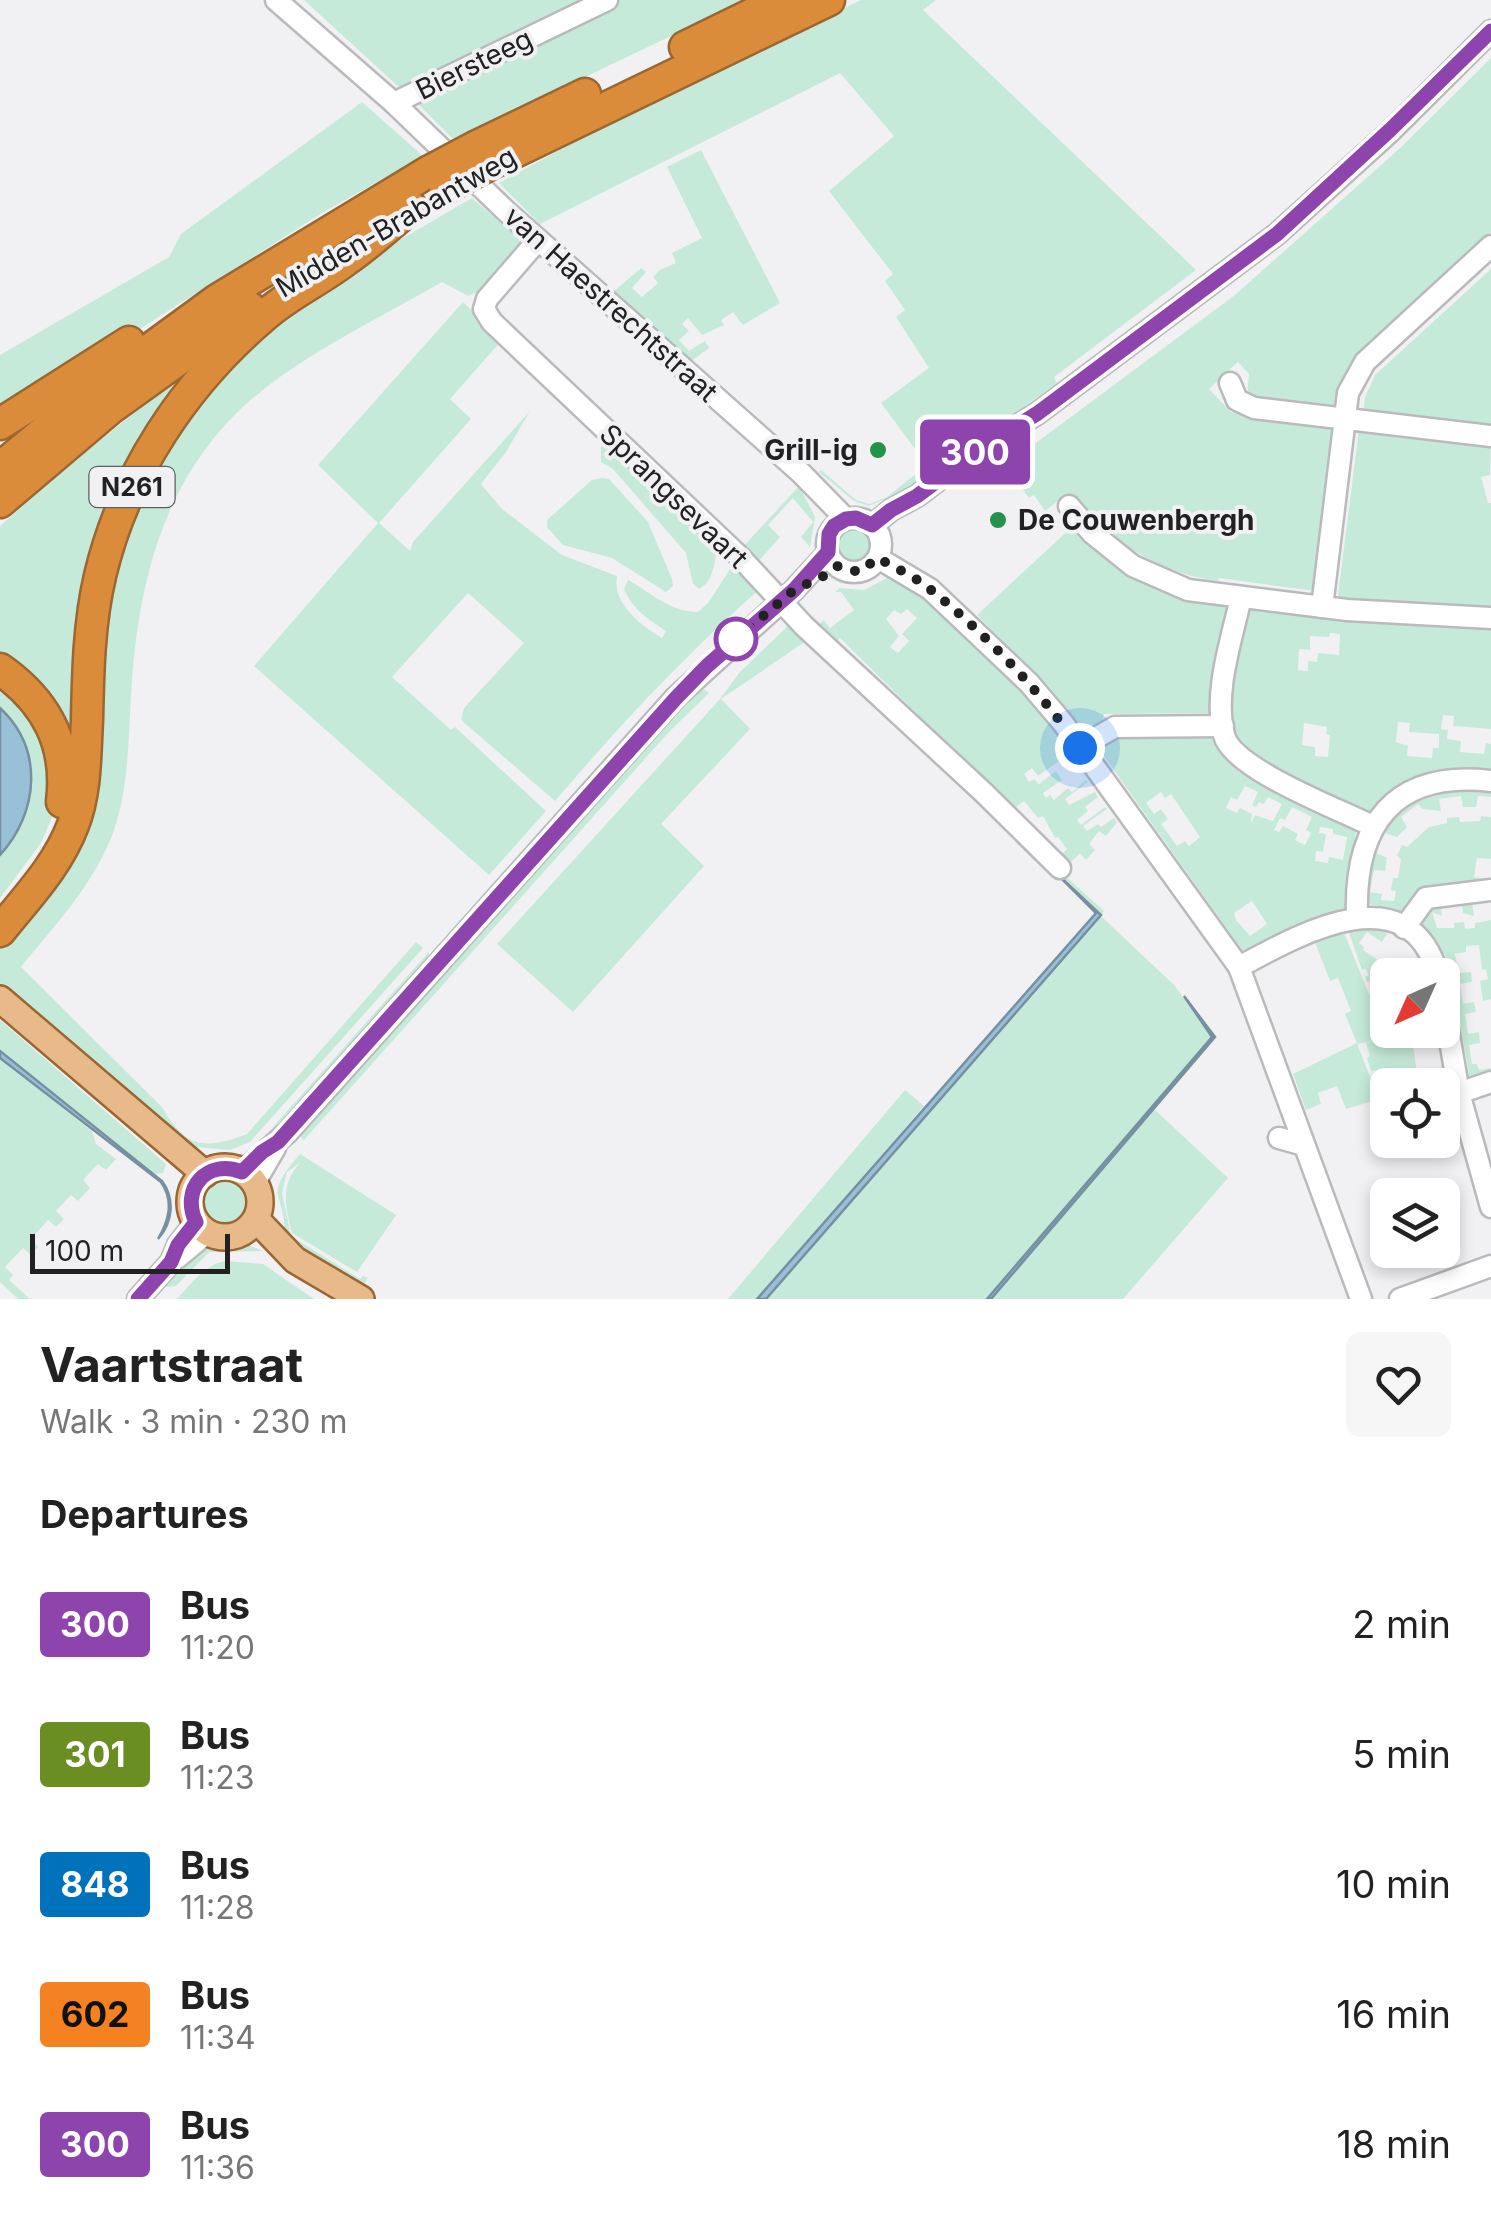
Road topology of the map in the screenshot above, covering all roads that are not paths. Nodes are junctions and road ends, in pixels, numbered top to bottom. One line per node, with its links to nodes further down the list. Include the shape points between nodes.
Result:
1 (276, 0): 6 (street, van Haestrechtstraat)
2 (607, 0): 6 (street, Biersteeg)
3 (782, 0): 7 (highway, Midden-Brabantweg / N261)
4 (829, 0): 7 (highway, Midden-Brabantweg / N261)
5 (1491, 31): 21 (street, via 1277,234 1038,413 891,510)
6 (394, 103): 10 (street, van Haestrechtstraat)
7 (486, 154): 8 (highway, Midden-Brabantweg / N261, bridge)
8 (436, 180): 9 (highway, Midden-Brabantweg / N261); 12 (highway, Midden-Brabantweg / N261)
9 (411, 207): 18 (highway, Midden-Brabantweg / N261, via 189,350); 38 (highway, N261, via 267,313 206,373 157,440 116,525 101,575 74,824 47,874)
10 (538, 240): 20 (street, van Haestrechtstraat, via 800,473); 24 (street, Sprangsevaart, via 487,299 484,310 492,322)
11 (1491, 246): 14 (street, via 1365,362 1348,393)
12 (217, 300): 15 (highway, N261, via 174,314); 17 (highway, Midden-Brabantweg / N261)
13 (1230, 383): 14 (street, via 1237,400 1254,408)
14 (1345, 419): 16 (street); 26 (street)
15 (0, 424)
16 (1491, 436)
17 (0, 468)
18 (0, 502)
19 (1069, 506): 25 (street, via 1110,549 1156,578)
20 (840, 523): 21 (street, via 860,518); 23 (street, via 829,534)
21 (876, 530): 22 (street)
22 (878, 558): 23 (street, via 859,572); 30 (street, via 930,588 994,647)
23 (832, 559): 24 (street)
24 (787, 596): 33 (street, Sprangsevaart); 48 (street, via 676,698 278,1142 262,1152)
25 (1240, 598): 26 (street); 29 (street, via 1224,680)
26 (1322, 607): 27 (street)
27 (1491, 618)
28 (0, 669): 35 (highway, via 39,703 65,768 62,810 52,835)
29 (1223, 726): 30 (street, via 1115,727); 32 (street, via 1228,746 1243,762)
30 (1080, 748): 40 (street)
31 (1491, 781): 32 (street, via 1417,789)
32 (1372, 826): 36 (street, via 1360,867)
33 (1060, 868)
34 (1491, 890): 37 (street, via 1426,898)
35 (0, 910)
36 (1357, 916): 37 (street); 40 (street)
37 (1404, 928): 39 (street)
38 (0, 931)
39 (1431, 958)
40 (1239, 967): 47 (street)
41 (0, 1000): 49 (main road)
42 (0, 1015): 49 (main road)
43 (1491, 1082): 44 (street)
44 (1460, 1092)
45 (1460, 1096): 50 (street)
46 (1279, 1138): 47 (street)
47 (1304, 1145): 56 (street)
48 (248, 1178): 49 (main road, via 222,1168); 51 (main road, via 260,1201)
49 (199, 1180): 52 (main road, via 190,1204)
50 (1491, 1207)
51 (250, 1226): 52 (main road, via 225,1238); 55 (main road, via 268,1251)
52 (202, 1227): 54 (street, via 178,1245)
53 (1491, 1266): 57 (street)
54 (138, 1299)
55 (361, 1299)
56 (1361, 1299)
57 (1400, 1299)

